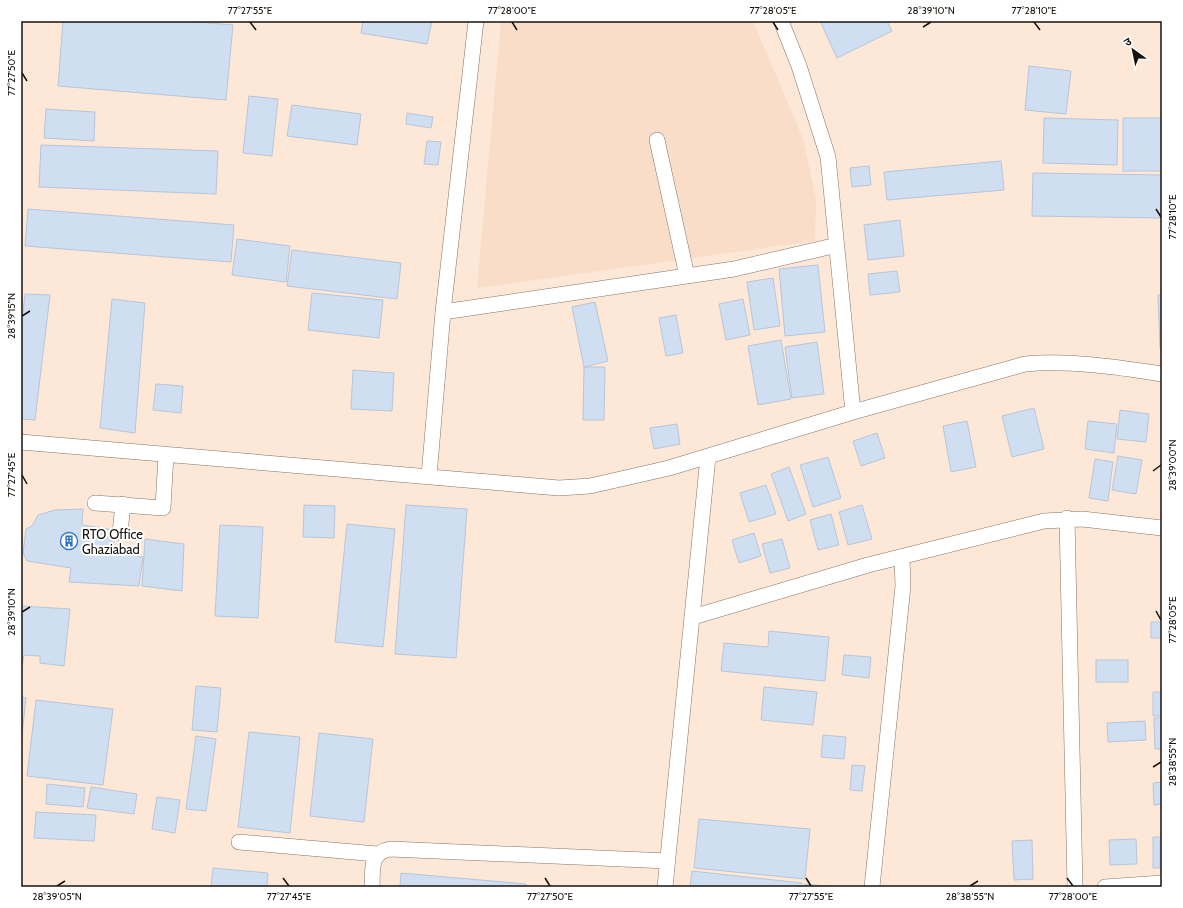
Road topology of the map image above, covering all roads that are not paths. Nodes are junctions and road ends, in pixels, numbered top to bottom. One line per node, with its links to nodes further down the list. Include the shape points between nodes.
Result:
1 (476, 21): 6 (street)
2 (781, 21): 4 (street, via 800,66 828,157)
3 (657, 140): 5 (street)
4 (837, 245): 5 (street, via 734,269); 8 (street)
5 (687, 276): 6 (street)
6 (443, 312): 12 (street)
7 (1162, 374): 8 (street, via 1125,368 1041,362 1025,364)
8 (853, 412): 11 (street)
9 (21, 442): 10 (street)
10 (166, 454): 12 (street); 14 (street, via 163,508)
11 (708, 457): 12 (street, via 590,486 559,488); 19 (street)
12 (428, 476)
13 (95, 503): 14 (street)
14 (123, 504): 17 (street)
15 (1067, 518): 16 (street); 18 (street, via 1025,525); 27 (street)
16 (1162, 528)
17 (120, 532)
18 (902, 558): 19 (street, via 823,578); 26 (street, via 903,586)
19 (693, 617): 22 (street)
20 (239, 842): 21 (street)
21 (377, 854): 22 (street, via 390,849); 24 (street, via 373,866)
22 (668, 861): 25 (street)
23 (1162, 882): 28 (street)
24 (372, 887)
25 (665, 887)
26 (872, 887)
27 (1075, 887)
28 (1105, 887)

